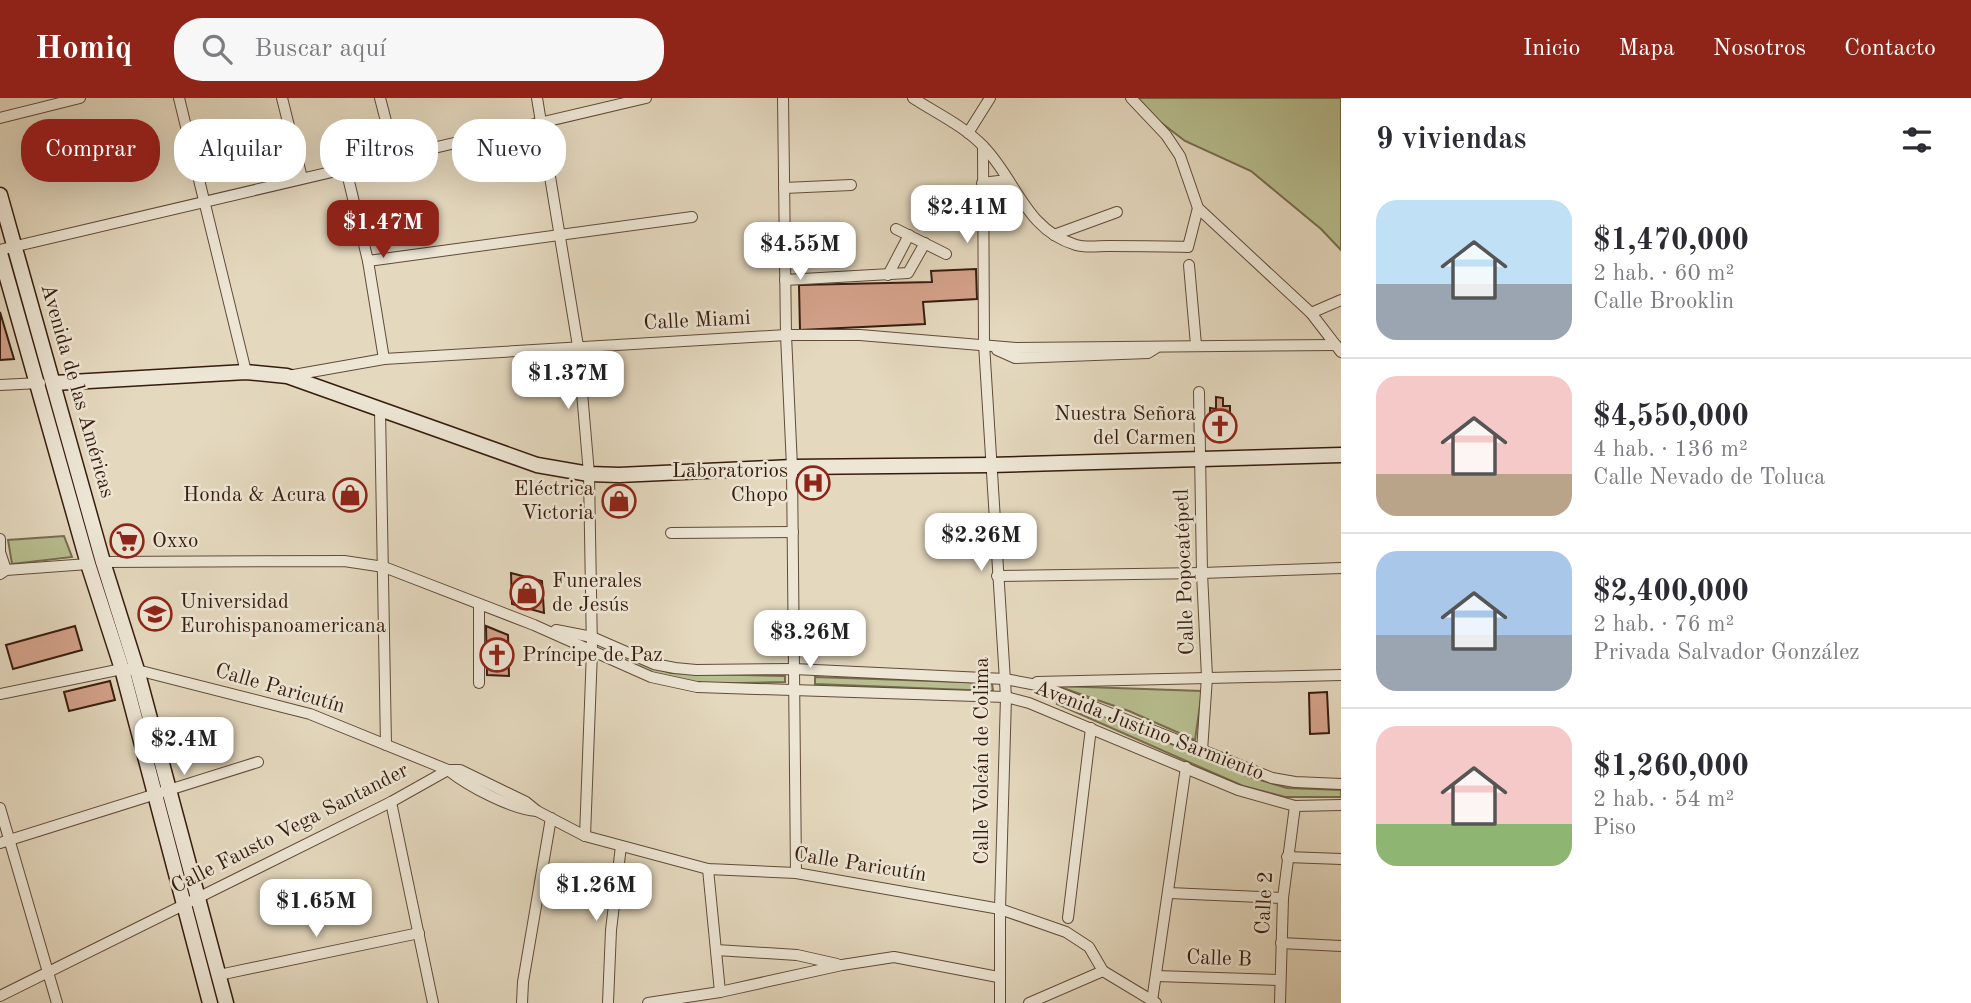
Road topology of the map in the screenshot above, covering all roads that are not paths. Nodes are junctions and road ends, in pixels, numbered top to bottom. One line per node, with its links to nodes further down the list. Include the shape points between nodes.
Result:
1 (80, 98): 11 (street)
2 (179, 98): 26 (street)
3 (282, 98): 12 (street)
4 (380, 98): 13 (street)
5 (537, 98): 14 (street)
6 (646, 98): 15 (street)
7 (783, 98): 24 (street)
8 (913, 98): 16 (street)
9 (990, 98): 16 (street)
10 (1130, 98): 27 (street, via 1167,135 1180,156)
11 (0, 118)
12 (287, 119)
13 (385, 119)
14 (542, 119)
15 (551, 119)
16 (968, 133): 17 (street)
17 (983, 146): 18 (street); 22 (street, Calle Volcán de Colima)
18 (1007, 180): 22 (street); 33 (street)
19 (286, 182): 26 (street)
20 (349, 182): 37 (street)
21 (551, 182): 31 (street)
22 (982, 183): 44 (street, Calle Volcán de Colima)
23 (851, 185): 24 (street)
24 (784, 188): 40 (street)
25 (0, 195): 35 (main road, Avenida de las Américas)
26 (204, 203): 35 (street); 49 (street)
27 (1198, 208): 33 (street, via 1188,247 1078,246); 42 (street)
28 (1117, 212): 33 (street)
29 (692, 217): 31 (street)
30 (896, 229): 32 (street)
31 (559, 234): 37 (street); 46 (street)
32 (909, 235): 34 (street); 39 (street)
33 (1054, 235)
34 (925, 243): 36 (street); 39 (street, via 908,273)
35 (5, 250): 51 (main road, Avenida de las Américas); 52 (main road, Avenida de las Américas)
36 (946, 254)
37 (368, 261): 48 (street)
38 (1189, 265): 45 (street)
39 (888, 275): 40 (street)
40 (785, 280): 43 (street)
41 (1341, 300): 42 (street)
42 (1311, 313): 47 (street)
43 (786, 335): 44 (street, Calle Miami); 46 (street, Calle Miami); 59 (street)
44 (984, 344): 45 (street, Calle Miami, via 1016,348); 58 (street, Calle Volcán de Colima)
45 (1196, 345): 47 (street, Calle Miami)
46 (578, 346): 48 (street, Calle Miami); 60 (street)
47 (1339, 348)
48 (384, 359): 50 (street, Calle Miami)
49 (246, 372): 50 (main road); 52 (main road)
50 (288, 376): 55 (main road)
51 (37, 383): 52 (street); 53 (street); 65 (main road, Avenida de las Américas)
52 (54, 383): 65 (main road, Avenida de las Américas)
53 (0, 385)
54 (1199, 392): 57 (street, Calle Popocatépetl)
55 (380, 410): 60 (main road, via 537,465); 66 (street)
56 (1341, 455): 57 (main road)
57 (1201, 460): 58 (main road); 69 (street, Calle Popocatépetl)
58 (990, 465): 59 (main road); 70 (street, Calle Volcán de Colima)
59 (792, 467): 60 (main road); 61 (street)
60 (589, 474): 73 (street)
61 (793, 532): 62 (street); 76 (street)
62 (671, 533)
63 (0, 539): 64 (street)
64 (0, 552): 68 (street)
65 (96, 563): 66 (street, Avenida Justino Sarmiento, via 344,561); 68 (street, Avenida Justino Sarmiento); 75 (main road, Avenida de las Américas)
66 (384, 567): 71 (street, Avenida Justino Sarmiento); 86 (street)
67 (1341, 568): 69 (street)
68 (3, 572)
69 (1202, 573): 70 (street); 78 (street, Calle Popocatépetl)
70 (997, 576): 79 (street, Calle Volcán de Colima)
71 (479, 604): 72 (street, Avenida Justino Sarmiento); 80 (street)
72 (534, 625): 73 (street, Avenida Justino Sarmiento); 74 (street, Avenida Justino Sarmiento)
73 (592, 637): 74 (street); 76 (street, Avenida Justino Sarmiento, via 675,668)
74 (592, 651): 82 (street, Avenida Justino Sarmiento, via 672,683); 98 (street)
75 (130, 669): 83 (street); 86 (street, Calle Paricutín, via 310,714); 92 (main road, Avenida de las Américas)
76 (794, 669): 79 (street, Avenida Justino Sarmiento); 82 (street)
77 (1341, 675): 78 (street)
78 (1207, 677): 81 (street); 87 (street, Calle Popocatépetl)
79 (1005, 679): 81 (street, Avenida Justino Sarmiento); 84 (street, Calle Volcán de Colima)
80 (478, 683)
81 (1026, 683): 87 (street, Avenida Justino Sarmiento)
82 (796, 689): 84 (street, Avenida Justino Sarmiento); 104 (street)
83 (0, 694)
84 (1006, 697): 85 (street, Avenida Justino Sarmiento); 109 (street, Calle Volcán de Colima)
85 (1091, 728): 89 (street, Avenida Justino Sarmiento); 110 (street)
86 (386, 745): 90 (street, Calle Paricutín)
87 (1202, 751): 91 (street, Avenida Justino Sarmiento, via 1272,778)
88 (258, 762): 92 (street)
89 (1186, 766): 95 (street, Avenida Justino Sarmiento, via 1238,790); 105 (street)
90 (448, 770): 93 (street, Calle Fausto Vega Santander); 97 (street, Calle Paricutín, via 460,770)
91 (1341, 784)
92 (162, 791): 99 (street); 106 (main road, Avenida de las Américas); 108 (main road, Avenida de las Américas)
93 (391, 802): 106 (street, Calle Fausto Vega Santander); 111 (street)
94 (1341, 805): 95 (street, Avenida Justino Sarmiento)
95 (1295, 806): 101 (street, Calle 2)
96 (0, 808): 99 (street)
97 (551, 818): 98 (street, Calle Paricutín); 129 (street)
98 (585, 836): 100 (street, Calle Paricutín)
99 (5, 842): 117 (street)
100 (621, 846): 103 (street, Calle Paricutín); 130 (street)
101 (1287, 857): 102 (street); 107 (street, Calle 2)
102 (1341, 859)
103 (708, 869): 104 (street, Calle Paricutín); 114 (street)
104 (796, 873): 109 (street, Calle Paricutín)
105 (1169, 893): 107 (street); 119 (street)
106 (197, 897): 108 (street, Calle Fausto Vega Santander); 118 (main road, Avenida de las Américas)
107 (1283, 898): 112 (street, Calle 2)
108 (184, 904): 117 (street, Calle Fausto Vega Santander); 126 (main road, Avenida de las Américas)
109 (1000, 909): 116 (street, Calle Paricutín, via 1066,932 1089,947); 120 (street, Calle Volcán de Colima)
110 (1068, 918)
111 (419, 933): 118 (street); 128 (street)
112 (1281, 943): 113 (street); 121 (street, Calle 2)
113 (1341, 946)
114 (716, 950): 115 (street, via 797,955); 122 (street)
115 (842, 965): 120 (street, via 894,957); 122 (street)
116 (1103, 971): 124 (street, Calle Paricutín); 133 (street)
117 (49, 973): 123 (street, Calle Fausto Vega Santander); 125 (street)
118 (219, 975): 127 (main road, Avenida de las Américas)
119 (1156, 976): 121 (street, Calle B); 124 (street)
120 (998, 977): 132 (street, Calle Volcán de Colima)
121 (1280, 980): 134 (street, Calle 2)
122 (720, 992): 131 (street)
123 (0, 996)
124 (1154, 1002)
125 (57, 1003)
126 (209, 1003)
127 (226, 1003)
128 (433, 1003)
129 (522, 1003)
130 (608, 1003)
131 (648, 1003)
132 (1000, 1003)
133 (1029, 1003)
134 (1280, 1003)

